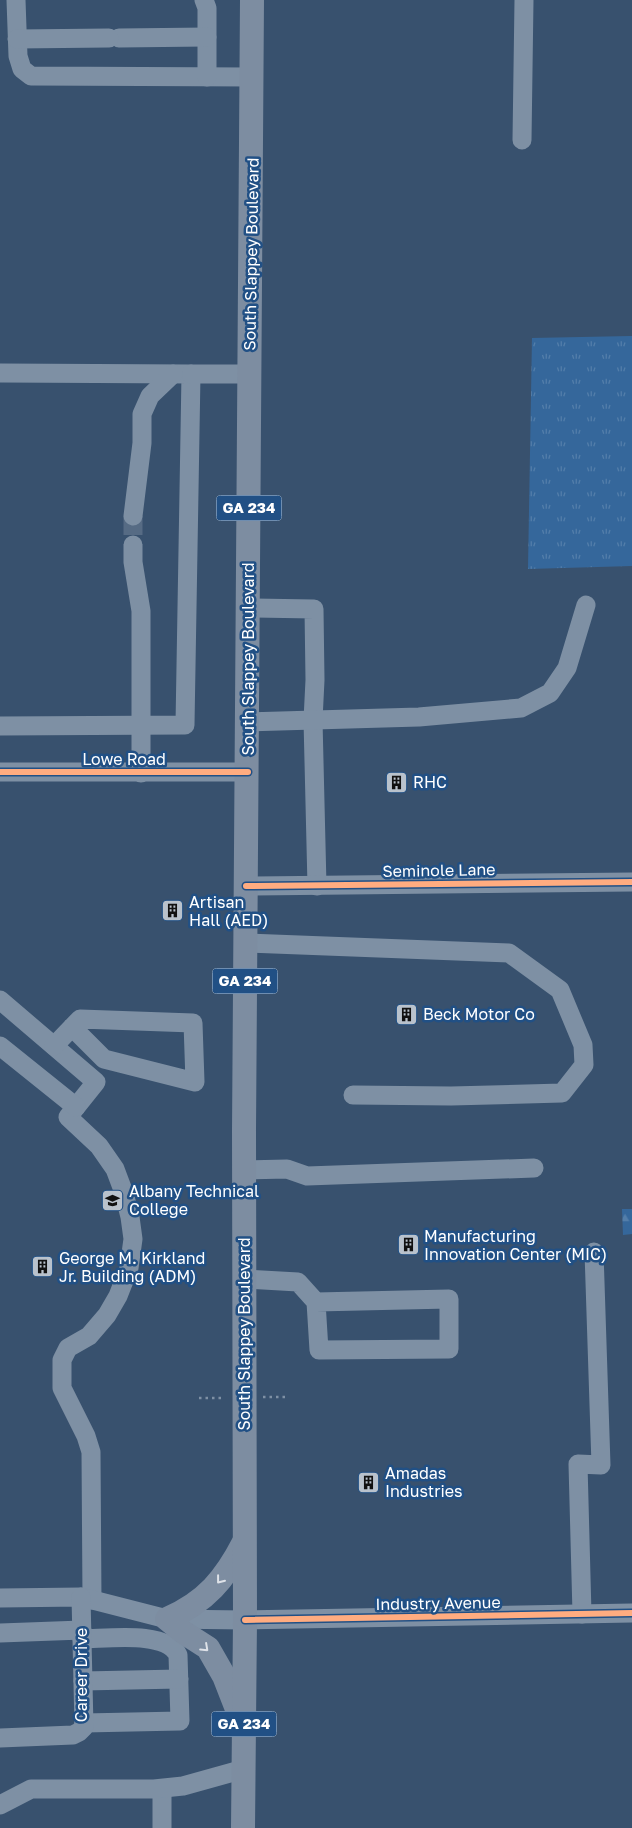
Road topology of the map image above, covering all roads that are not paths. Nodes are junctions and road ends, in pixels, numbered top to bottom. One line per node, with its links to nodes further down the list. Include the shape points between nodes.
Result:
1 (16, 0): 6 (street)
2 (204, 0): 5 (street)
3 (252, 0): 8 (main road, South Slappey Boulevard / GA 234)
4 (524, 0): 9 (street)
5 (207, 37): 6 (street); 7 (street)
6 (18, 39): 7 (street, via 22,69 31,76)
7 (207, 77): 8 (street)
8 (252, 78): 12 (main road, South Slappey Boulevard / GA 234)
9 (522, 140)
10 (0, 374): 11 (street)
11 (182, 374): 12 (street); 13 (street, via 150,396 142,414 142,443); 19 (street, via 185,725)
12 (250, 374): 16 (main road, South Slappey Boulevard / GA 234)
13 (133, 516)
14 (133, 545): 19 (street, via 141,611)
15 (586, 605): 17 (street, via 567,668 550,692 521,708 420,717)
16 (249, 608): 17 (street, via 314,609); 18 (main road, South Slappey Boulevard / GA 234)
17 (313, 720): 18 (street); 26 (street)
18 (248, 722): 22 (main road, South Slappey Boulevard / GA 234)
19 (140, 725): 20 (street); 23 (street)
20 (0, 726)
21 (0, 772): 23 (street, Lowe Road)
22 (248, 772): 23 (street, Lowe Road); 25 (main road, South Slappey Boulevard / GA 234)
23 (141, 773)
24 (632, 882): 26 (street, Seminole Lane)
25 (246, 886): 26 (street, Seminole Lane); 27 (main road, South Slappey Boulevard / GA 234)
26 (317, 886)
27 (245, 943): 32 (street, via 510,953 560,990 583,1045 584,1065 562,1093); 35 (main road, South Slappey Boulevard / GA 234)
28 (0, 1000): 31 (street)
29 (72, 1027): 29 (street, via 80,1019 193,1024 195,1082 104,1058); 31 (street)
30 (0, 1046): 33 (street)
31 (54, 1046): 33 (street, via 96,1082)
32 (353, 1095)
33 (76, 1107): 41 (street, Career Drive, via 68,1117 98,1146 115,1169 124,1193 133,1239 129,1268 107,1316 89,1336 68,1348 62,1360 62,1388 91,1452)
34 (534, 1168): 35 (street, via 308,1176 287,1170)
35 (244, 1170): 37 (main road, South Slappey Boulevard / GA 234)
36 (594, 1252): 43 (street, via 600,1465 578,1464)
37 (244, 1279): 38 (street, via 298,1282); 39 (main road, South Slappey Boulevard / GA 234)
38 (316, 1302): 38 (street, via 319,1350 449,1349 449,1299)
39 (245, 1539): 44 (main road, one-way to 44, via 213,1589 194,1605); 45 (main road, South Slappey Boulevard / GA 234)
40 (0, 1598): 41 (street)
41 (86, 1599): 44 (street); 47 (street, Career Drive)
42 (632, 1613): 43 (street, Industry Avenue)
43 (582, 1614): 45 (street, Industry Avenue)
44 (167, 1619): 45 (street); 51 (main road, one-way to 51, via 208,1648 224,1676)
45 (245, 1620): 51 (main road, South Slappey Boulevard / GA 234)
46 (0, 1633): 47 (street)
47 (82, 1635): 48 (street, via 149,1639 170,1644 178,1655); 49 (street, Career Drive)
48 (179, 1679): 49 (street); 50 (street, via 180,1721)
49 (83, 1681): 50 (street, Career Drive)
50 (84, 1723): 52 (street, Career Drive, via 73,1736)
51 (244, 1728): 53 (main road, South Slappey Boulevard / GA 234)
52 (0, 1738)
53 (244, 1769): 54 (street); 57 (main road, South Slappey Boulevard / GA 234)
54 (162, 1789): 55 (street, via 31,1789); 56 (street)
55 (0, 1805)
56 (162, 1828)
57 (243, 1828)

